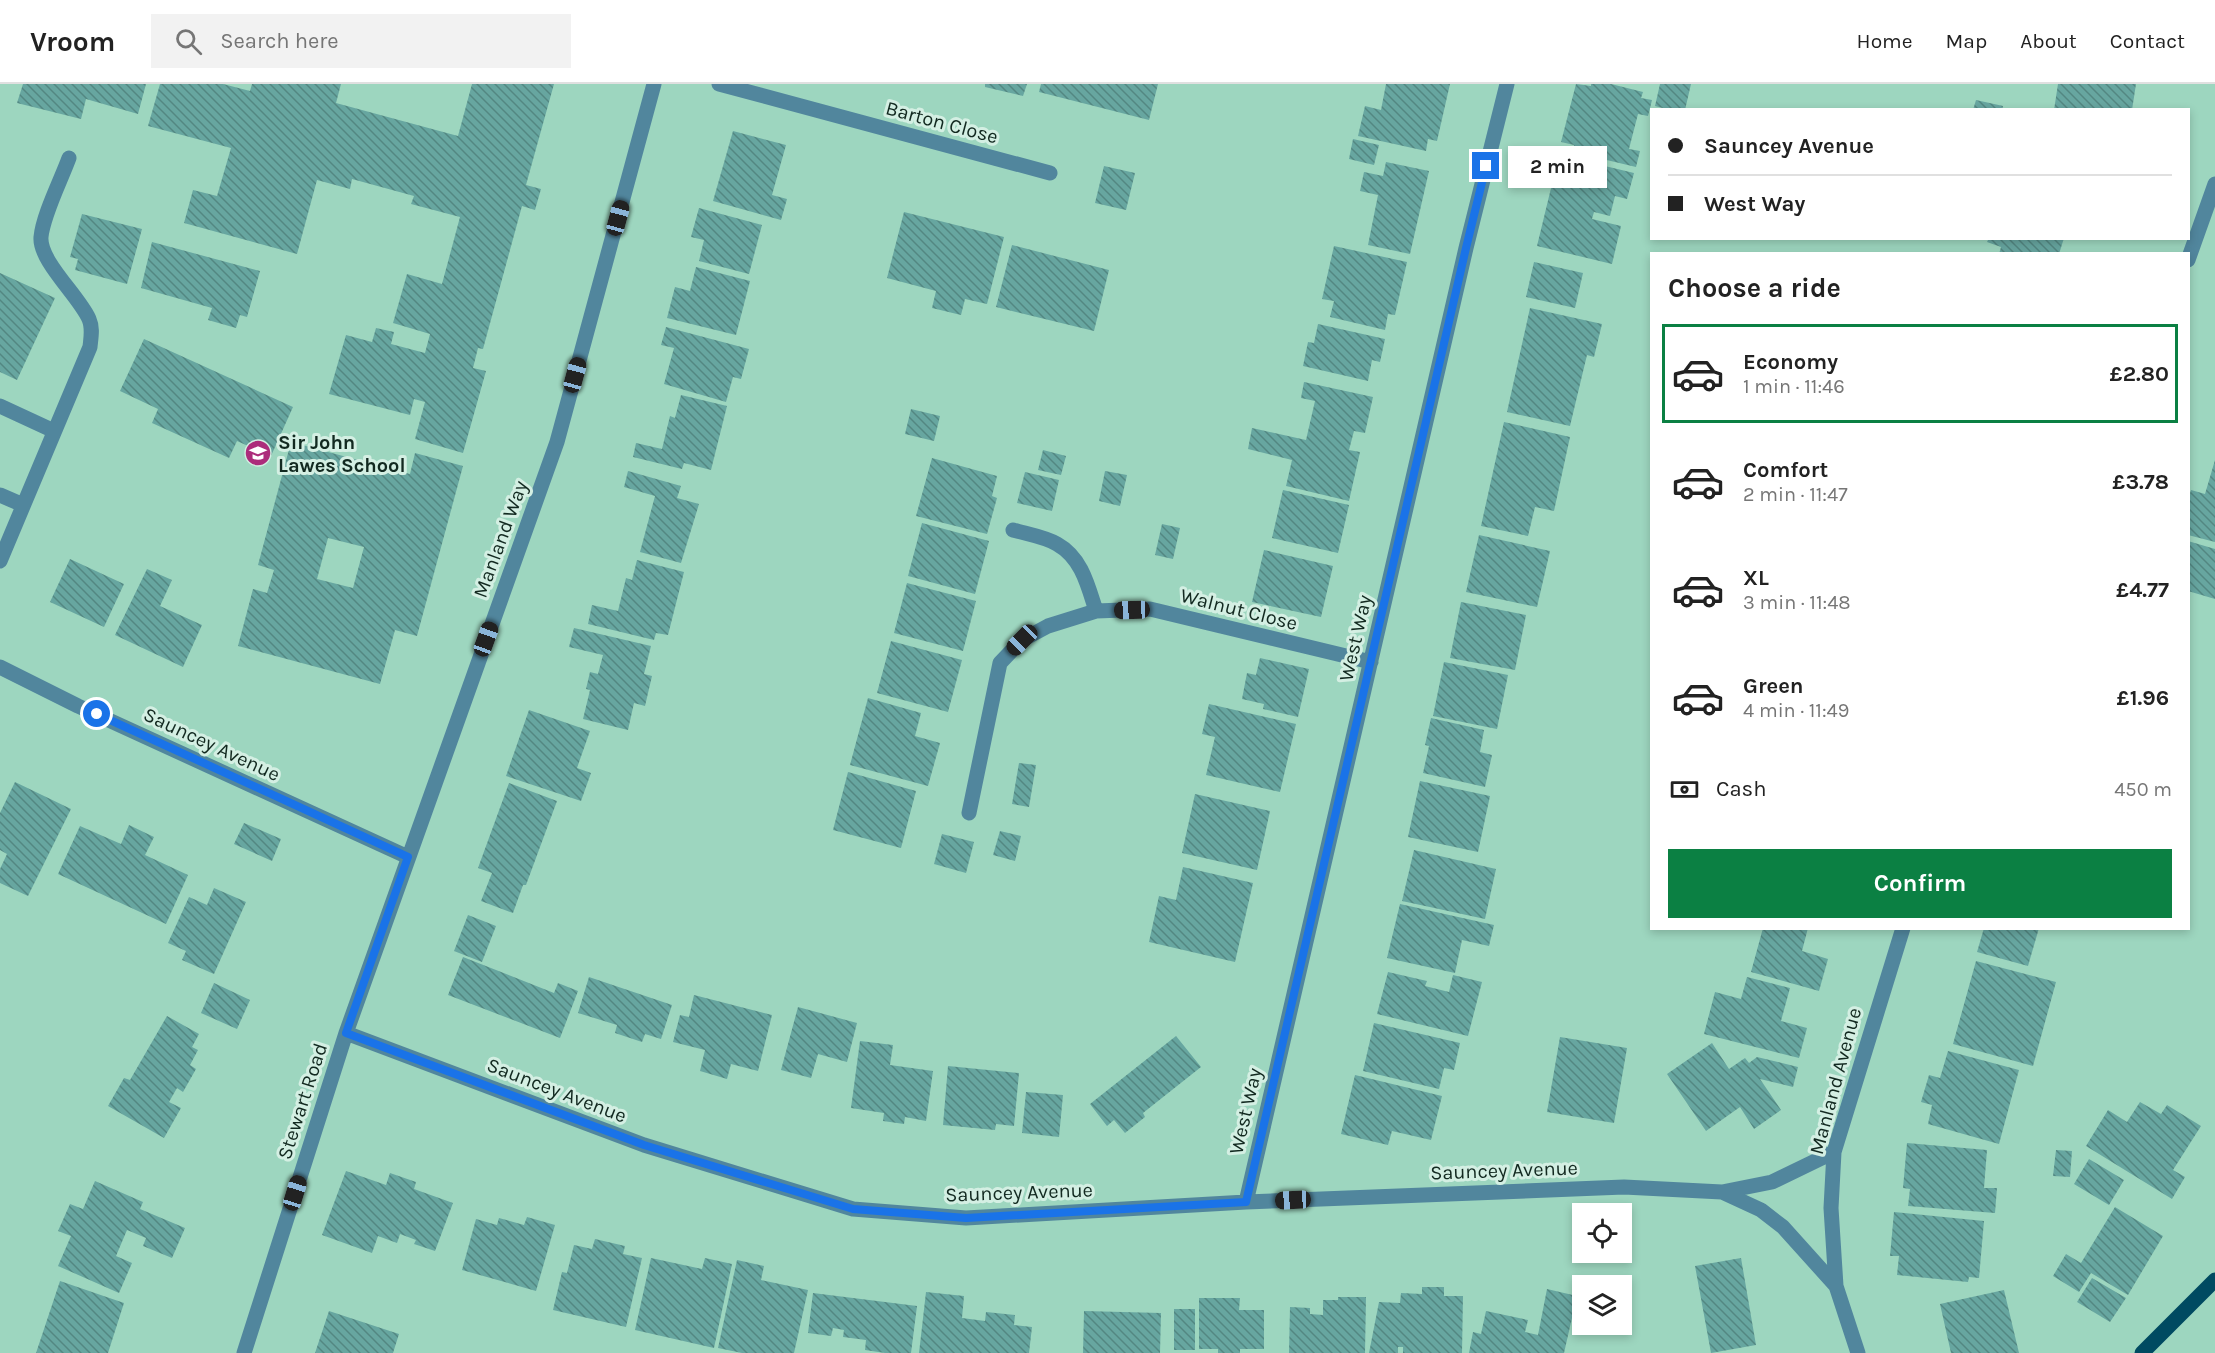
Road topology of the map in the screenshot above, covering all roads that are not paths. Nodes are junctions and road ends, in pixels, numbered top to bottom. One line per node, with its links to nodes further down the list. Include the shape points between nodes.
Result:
1 (654, 84): 18 (street, Manland Way, via 557,442)
2 (719, 84): 5 (street, Barton Close)
3 (1507, 84): 15 (street, West Way)
4 (69, 158): 9 (street, via 41,238 44,254 89,319 92,333)
5 (1050, 173)
6 (2215, 184): 7 (street)
7 (2190, 254)
8 (0, 406): 9 (street)
9 (54, 431): 11 (street)
10 (0, 495): 11 (street)
11 (23, 505): 13 (street)
12 (1013, 530): 14 (street, via 1057,544 1073,557 1085,574)
13 (0, 561)
14 (1096, 611): 15 (street, Walnut Close, via 1150,609); 17 (street, Walnut Close, via 1048,626 1022,640 1000,663)
15 (1371, 662): 23 (street, West Way)
16 (0, 667): 18 (street, Sauncey Avenue)
17 (969, 813)
18 (408, 857): 20 (street, Manland Way)
19 (1902, 930): 21 (street, Manland Avenue)
20 (346, 1033): 23 (street, Sauncey Avenue, via 644,1145 853,1209 966,1218); 26 (street, Stewart Road)
21 (1834, 1152): 22 (street, Sauncey Avenue, via 1772,1182); 25 (street, Manland Avenue, via 1831,1208)
22 (1722, 1192): 23 (street, Sauncey Avenue, via 1624,1187); 25 (street, Sauncey Avenue, via 1761,1210 1783,1227)
23 (1246, 1202)
24 (2215, 1280): 28 (main road)
25 (1836, 1286): 27 (street, Manland Avenue)
26 (244, 1353)
27 (1858, 1353)
28 (2142, 1353)

